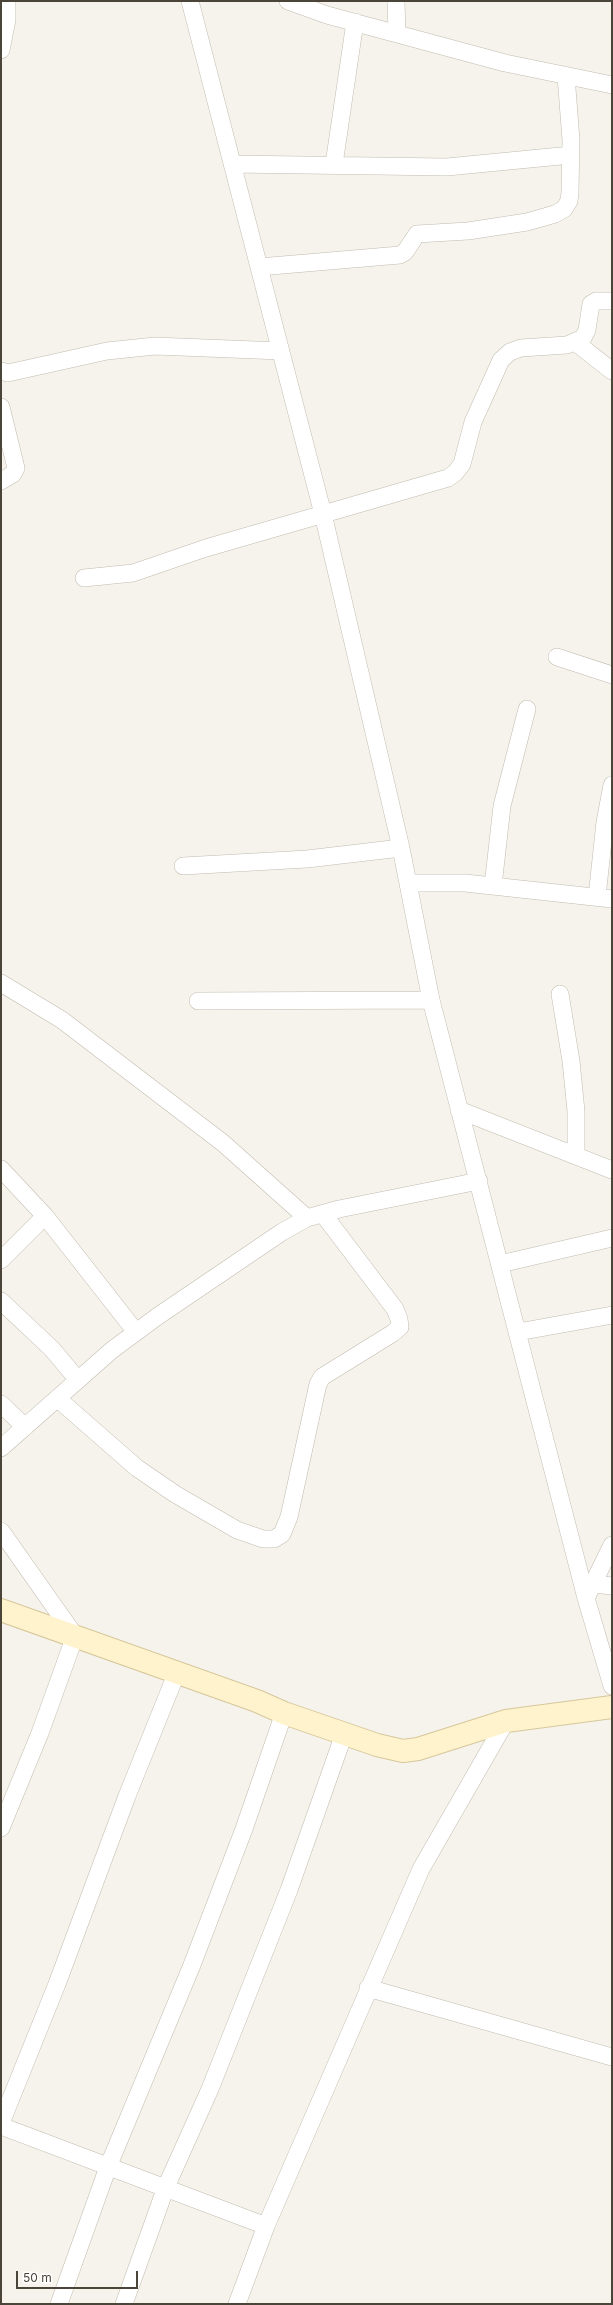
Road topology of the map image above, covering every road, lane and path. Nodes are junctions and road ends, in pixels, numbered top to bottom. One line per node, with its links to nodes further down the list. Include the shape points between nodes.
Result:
1 (7, 1): 7 (street, via 7,20)
2 (190, 1): 11 (street)
3 (288, 1): 5 (street)
4 (396, 1): 6 (street)
5 (355, 22): 6 (street); 12 (street)
6 (397, 34): 8 (street, via 505,64)
7 (1, 50)
8 (566, 76): 9 (street); 10 (street)
9 (612, 85)
10 (571, 155): 12 (street, via 447,168); 13 (street, via 569,201 564,209 555,214 527,222 468,231 416,234 405,252 400,255)
11 (232, 164): 12 (street); 13 (street)
12 (334, 164)
13 (259, 267): 16 (street)
14 (612, 301): 15 (street, via 596,301 592,304 588,330 583,338)
15 (575, 342): 18 (street); 21 (street, via 557,347 520,348 501,360 473,422 462,464 448,478)
16 (281, 351): 17 (street, via 155,346 108,351 8,373); 21 (street)
17 (1, 371)
18 (612, 371)
19 (1, 407): 20 (street, via 16,462 13,474)
20 (1, 481)
21 (323, 514): 22 (street, via 206,548 133,573); 27 (street)
22 (84, 578)
23 (557, 657): 24 (street)
24 (612, 675)
25 (527, 709): 30 (street, via 502,806)
26 (612, 785): 31 (street, via 605,822)
27 (401, 848): 28 (street, via 307,859); 29 (street)
28 (183, 866)
29 (408, 883): 30 (street, via 448,882); 34 (street)
30 (493, 886): 31 (street)
31 (605, 898)
32 (1, 983): 42 (street, via 62,1020)
33 (560, 994): 37 (street, via 576,1111)
34 (431, 1000): 35 (street); 36 (street)
35 (198, 1001)
36 (459, 1110): 37 (street); 40 (street)
37 (576, 1155): 39 (street)
38 (1, 1169): 41 (street)
39 (612, 1170)
40 (479, 1181): 42 (street); 45 (street)
41 (45, 1216): 44 (street); 48 (street)
42 (315, 1216): 48 (street, via 282,1232); 51 (street, via 395,1309 400,1327 322,1377 318,1384 289,1517 282,1534 274,1539 263,1539 238,1530 175,1494 137,1468)
43 (612, 1238): 45 (street)
44 (1, 1260)
45 (500, 1264): 49 (street)
46 (1, 1301): 50 (street, via 52,1349)
47 (612, 1315): 49 (street)
48 (136, 1332): 50 (street)
49 (518, 1332): 58 (street)
50 (78, 1380): 51 (street)
51 (58, 1399): 53 (street)
52 (1, 1404): 53 (street)
53 (25, 1427): 54 (street)
54 (1, 1448)
55 (1, 1531): 60 (street)
56 (612, 1546): 58 (street)
57 (612, 1586): 58 (street)
58 (589, 1591): 62 (street)
59 (1, 1610): 60 (street)
60 (75, 1636): 61 (street); 67 (street, via 40,1733)
61 (177, 1672): 64 (street); 70 (street)
62 (612, 1686)
63 (612, 1707): 65 (street)
64 (284, 1713): 66 (street); 72 (street, via 244,1829 192,1965)
65 (506, 1721): 66 (street, via 418,1749 403,1751); 68 (street, via 420,1869)
66 (344, 1734): 73 (street, via 289,1890 210,2089)
67 (1, 1828)
68 (368, 1988): 69 (street); 74 (street)
69 (612, 2057)
70 (1, 2122)
71 (1, 2126): 72 (street)
72 (108, 2167): 73 (street); 75 (street)
73 (166, 2188): 74 (street); 76 (street)
74 (266, 2226): 77 (street)
75 (59, 2304)
76 (124, 2304)
77 (237, 2304)

